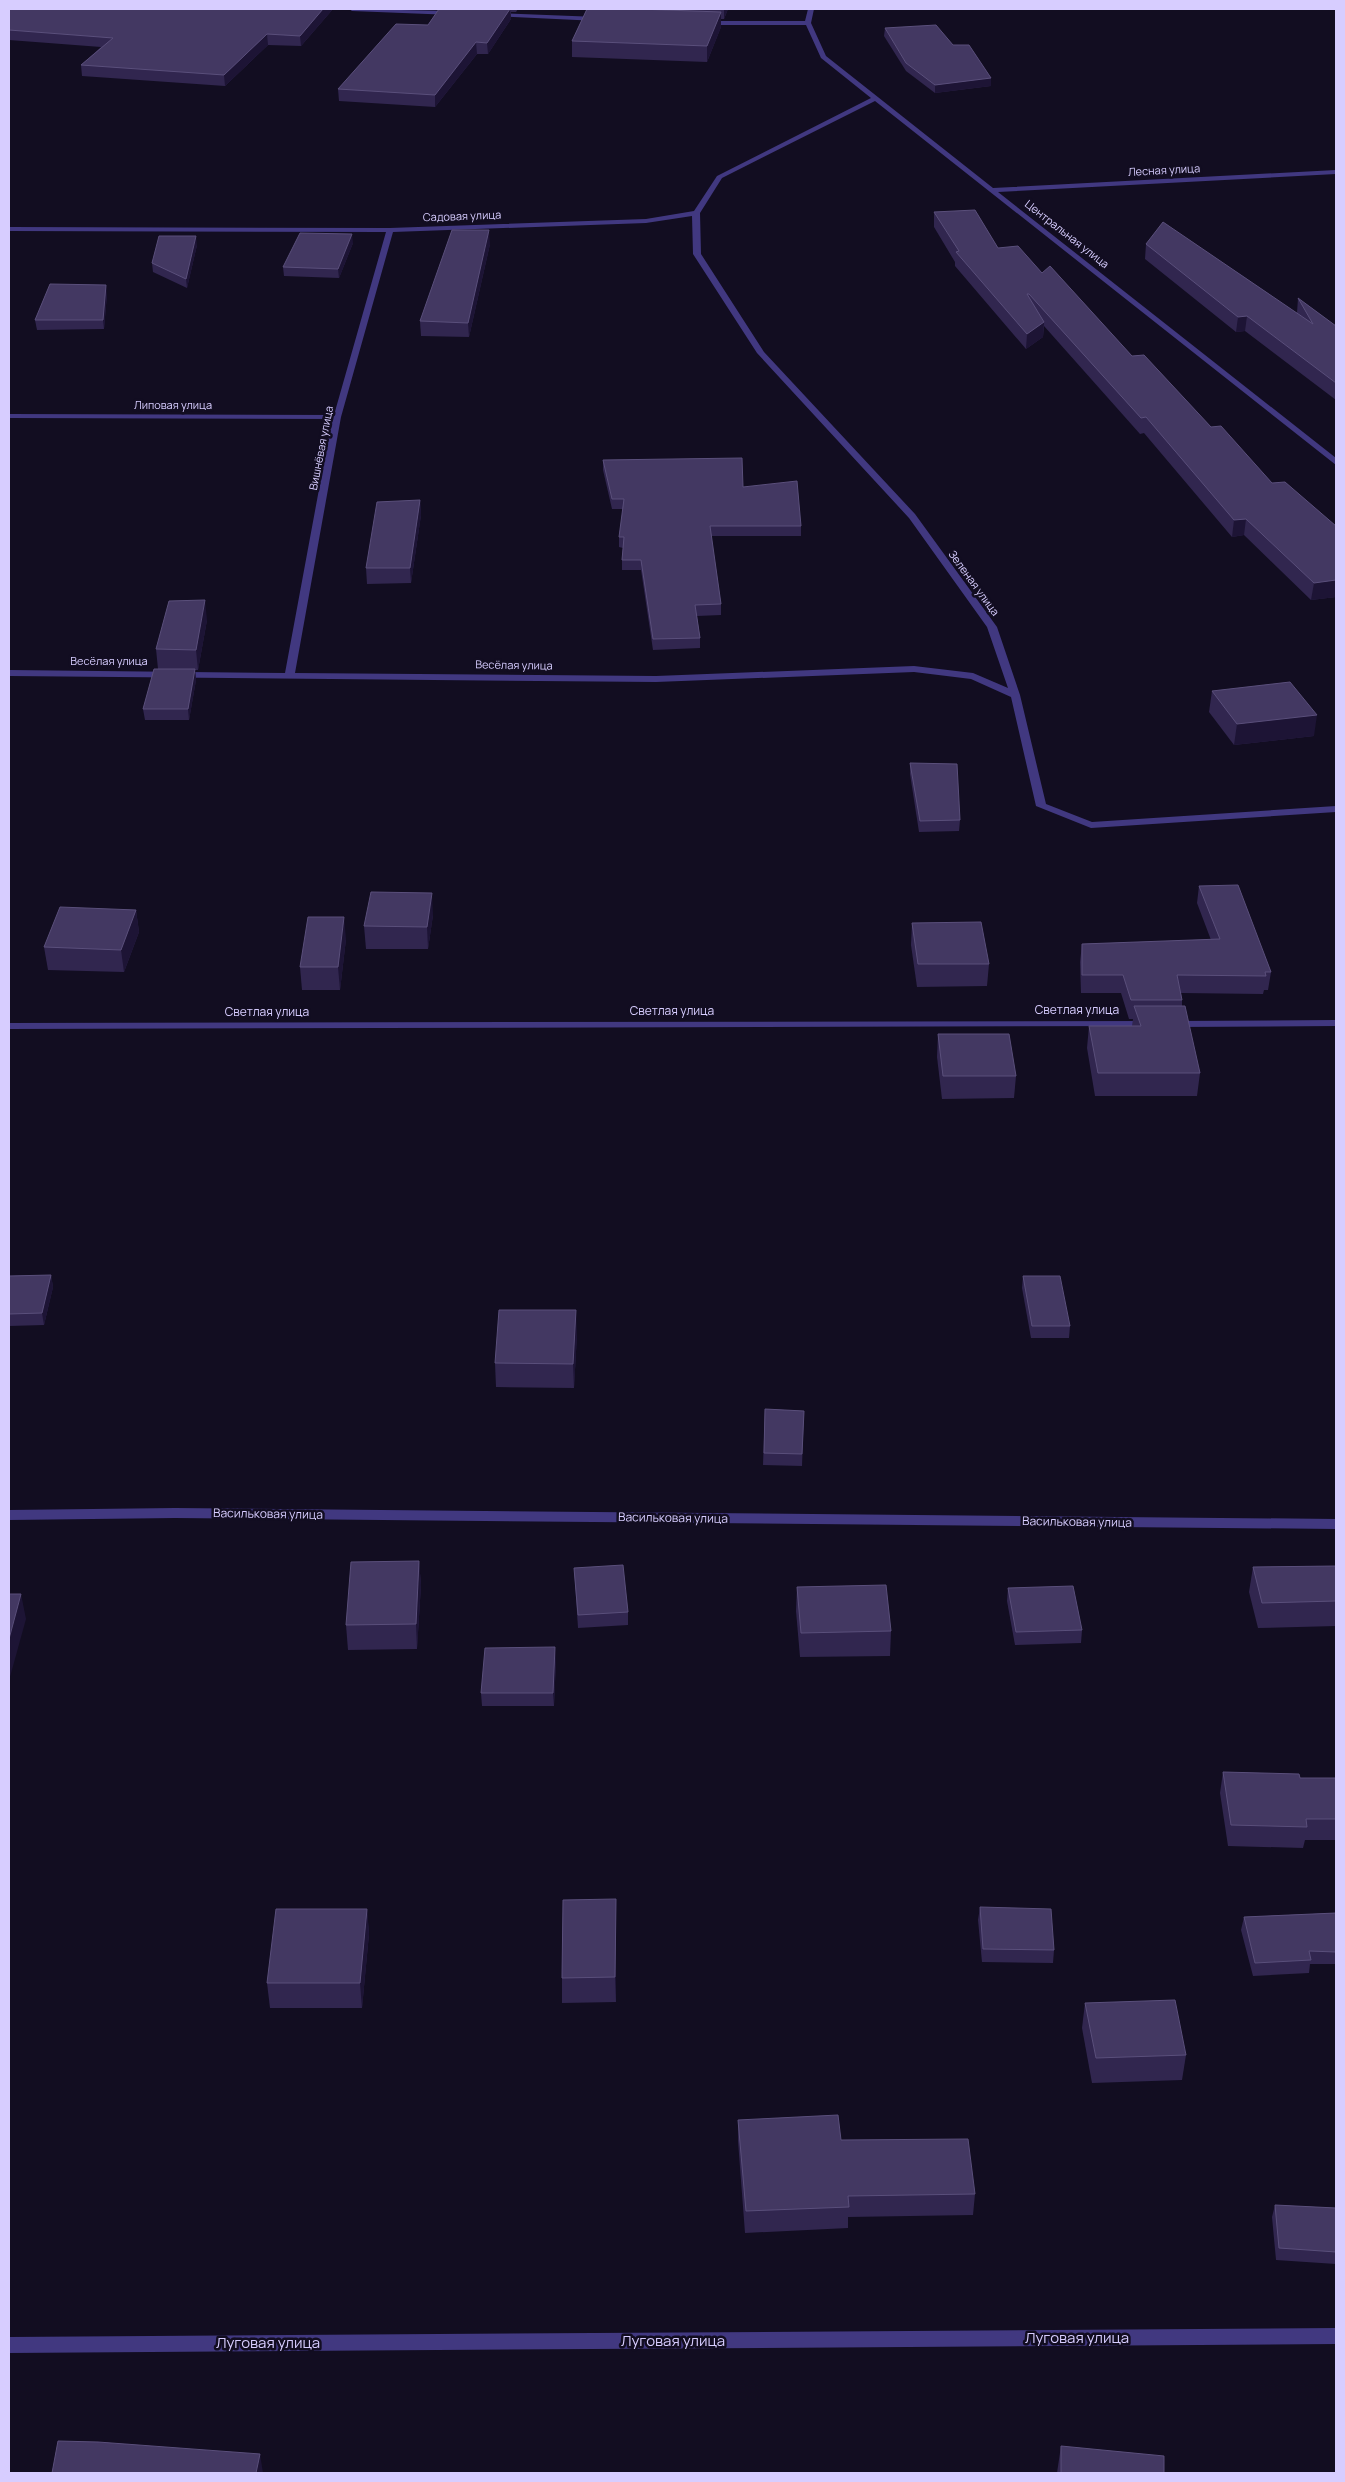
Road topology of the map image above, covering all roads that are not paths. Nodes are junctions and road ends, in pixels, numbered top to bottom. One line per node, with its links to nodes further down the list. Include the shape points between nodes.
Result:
1 (352, 9): 3 (street)
2 (811, 9): 7 (street)
3 (457, 13)
4 (486, 14): 5 (street)
5 (605, 19)
6 (694, 23): 7 (street)
7 (808, 23): 8 (street, Центральная улица, via 823,57)
8 (876, 98): 10 (street, Центральная улица); 11 (street, via 718,177)
9 (1336, 172): 10 (street, Лесная улица)
10 (993, 190): 16 (street, Центральная улица)
11 (696, 213): 13 (street, Садовая улица, via 646,221); 19 (street, Зеленая улица, via 697,254 761,353 912,516 992,627)
12 (9, 229): 13 (street, Садовая улица)
13 (390, 230): 15 (street, Вишнёвая улица)
14 (9, 416): 15 (street, Липовая улица)
15 (337, 417): 18 (street, Вишнёвая улица)
16 (1336, 462)
17 (9, 673): 18 (street, Весёлая улица)
18 (290, 674): 19 (street, Весёлая улица, via 656,679 914,670 973,676)
19 (1015, 694): 20 (street, Зеленая улица, via 1041,806 1092,825)
20 (1336, 810)
21 (1336, 1023): 22 (street, Светлая улица)
22 (9, 1026)
23 (9, 1515): 24 (street, Васильковая улица, via 175,1513)
24 (1336, 1524)
25 (1336, 2336): 26 (street, Луговая улица)
26 (9, 2345)

